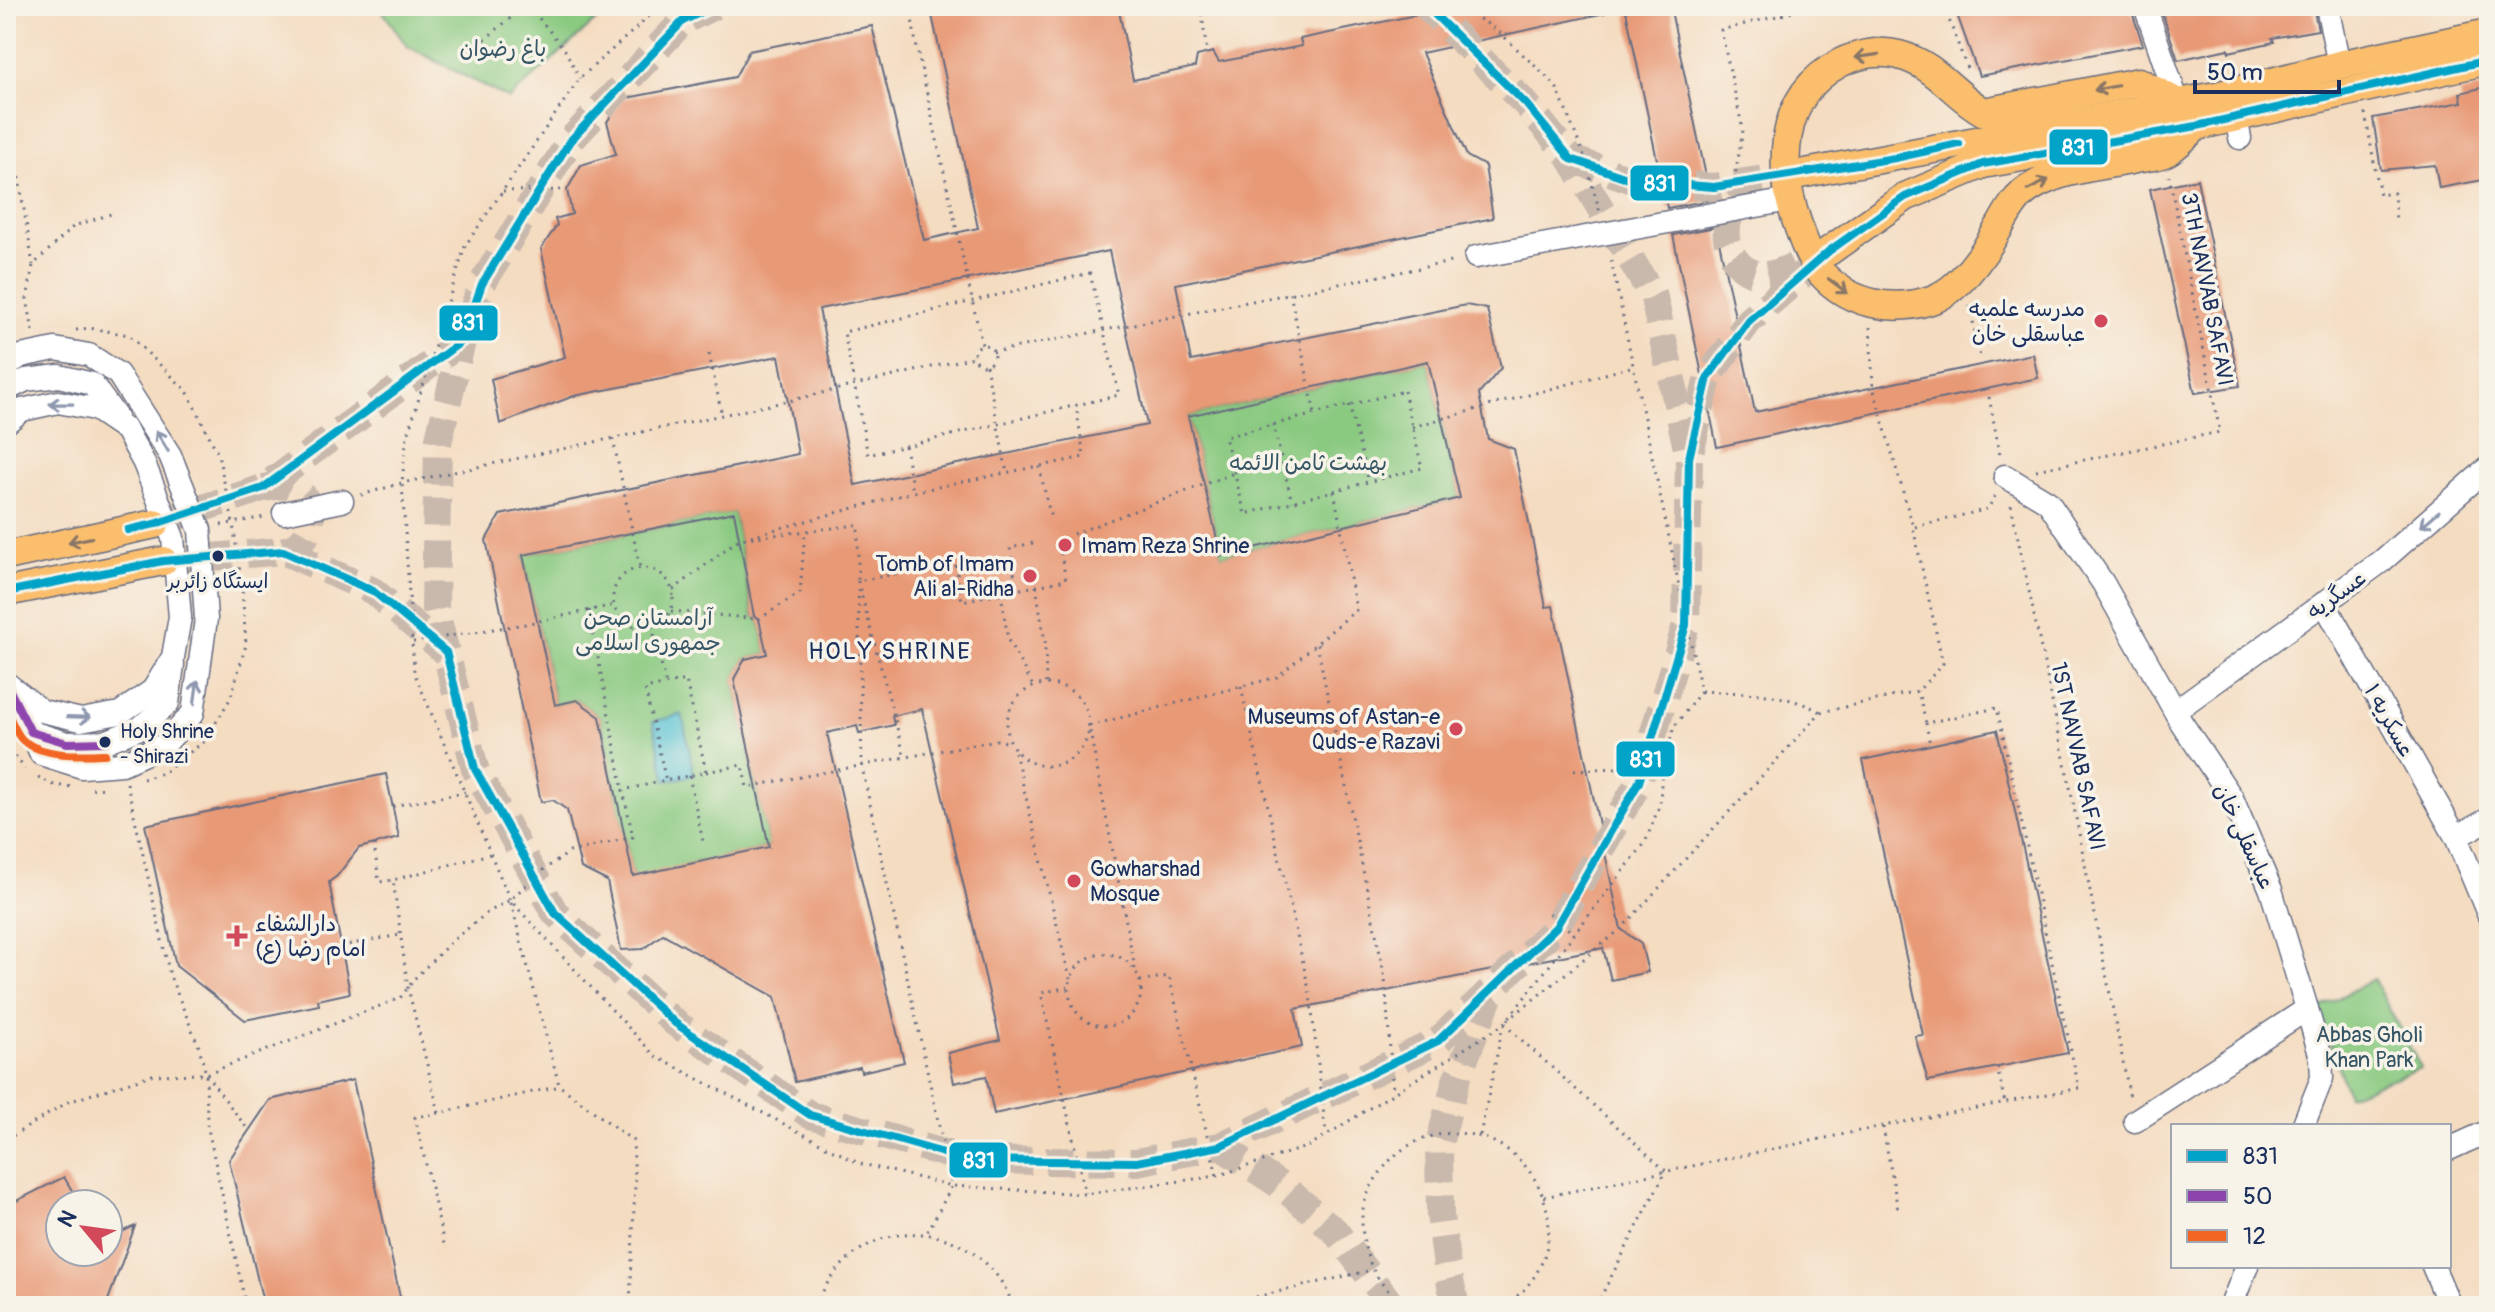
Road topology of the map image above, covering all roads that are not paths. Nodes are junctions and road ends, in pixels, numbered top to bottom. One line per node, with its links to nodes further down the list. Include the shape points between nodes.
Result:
1 (2145, 6): 6 (street)
2 (2327, 6): 5 (street)
3 (2489, 33): 5 (main road)
4 (2489, 60): 7 (main road, via 2361,89 2238,128)
5 (2339, 65): 6 (main road)
6 (2178, 103): 8 (main road); 8 (main road, one-way to 8, via 2139,82 1984,112 1928,66 1897,54 1870,53 1824,72 1803,95 1789,125 1786,153)
7 (2197, 126): 8 (main road, one-way to 7, via 1806,248 1824,276 1851,296 1903,307 1934,299 1956,284 2029,188 2059,175 2165,153); 9 (main road, via 1983,164 1905,197)
8 (1794, 187): 10 (street, via 1606,233)
9 (1829, 251)
10 (1476, 257)
11 (6, 366): 19 (street, one-way to 11, via 170,455 118,374 89,355 55,349 21,356)
12 (6, 390): 14 (street, via 26,380 59,376 92,384)
13 (6, 423): 14 (street, one-way to 13, via 95,409 58,402 22,410)
14 (126, 430): 20 (street, via 144,463)
15 (2489, 467): 23 (street, عسگریه, one-way to 23, via 2382,561)
16 (2005, 476): 26 (street, عباسقلی خان, via 2048,502 2103,583)
17 (342, 501): 18 (street)
18 (284, 513)
19 (206, 529): 20 (street); 27 (street, one-way to 19, via 41,754 82,767 122,764 164,745 193,713 206,619)
20 (164, 541): 21 (main road, one-way to 21); 22 (main road); 24 (street, via 180,617)
21 (6, 556)
22 (6, 592)
23 (2324, 603): 26 (street, عسگریه); 29 (street, عسکریه ۱)
24 (173, 657): 25 (street, one-way to 24, via 42,711 81,720 120,713 153,690); 27 (street, via 168,703 140,728 92,743 67,743)
25 (8, 685): 27 (street)
26 (2175, 711): 31 (street, عباسقلی خان, via 2232,798 2271,890)
27 (31, 732)
28 (2489, 819): 29 (street)
29 (2456, 837): 30 (street, عسکریه ۱)
30 (2489, 916)
31 (2307, 1009): 32 (street); 33 (street, عباسقلی خان, via 2322,1078)
32 (2135, 1121)
33 (2304, 1124)
34 (2489, 1131): 35 (street)
35 (2451, 1148)
36 (2246, 1268): 38 (street)
37 (2434, 1268): 39 (street)
38 (2231, 1306)
39 (2450, 1306)

